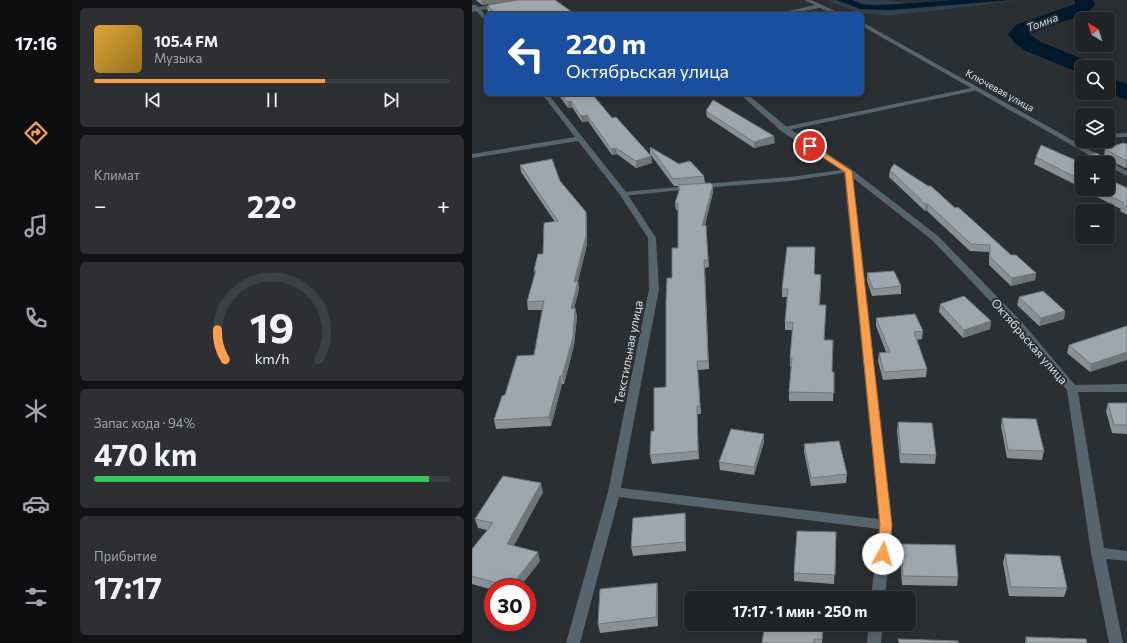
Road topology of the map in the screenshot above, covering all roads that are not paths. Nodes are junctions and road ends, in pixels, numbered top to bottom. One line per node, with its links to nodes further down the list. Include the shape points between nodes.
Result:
1 (807, 0): 4 (street)
2 (472, 4): 5 (street)
3 (508, 4): 5 (street)
4 (821, 6): 6 (street); 7 (street)
5 (475, 10): 8 (street)
6 (789, 12)
7 (835, 12)
8 (484, 17)
9 (864, 25): 10 (street, Ключевая улица)
10 (976, 89): 13 (lane); 17 (street, Ключевая улица)
11 (547, 96): 18 (street, Текстильная улица)
12 (745, 96): 13 (street, Октябрьская улица)
13 (784, 129): 20 (street, Октябрьская улица)
14 (1127, 135): 15 (street)
15 (1115, 136)
16 (1075, 137): 17 (street)
17 (1065, 138): 21 (street, Ключевая улица)
18 (579, 139): 19 (street); 22 (street, Текстильная улица)
19 (472, 156)
20 (848, 171): 22 (lane, via 790,179); 24 (street, Октябрьская улица, via 935,238 1016,322); 26 (street)
21 (1127, 174)
22 (623, 194): 25 (street, Текстильная улица, via 652,238 654,289)
23 (1127, 388): 24 (street)
24 (1072, 389): 27 (street, Октябрьская улица)
25 (614, 492): 26 (street); 31 (street, Текстильная улица)
26 (886, 525): 29 (street)
27 (1098, 552): 28 (street); 33 (street, Октябрьская улица)
28 (1127, 556)
29 (879, 591)
30 (875, 631): 32 (street)
31 (572, 643)
32 (874, 643)
33 (1116, 643)

